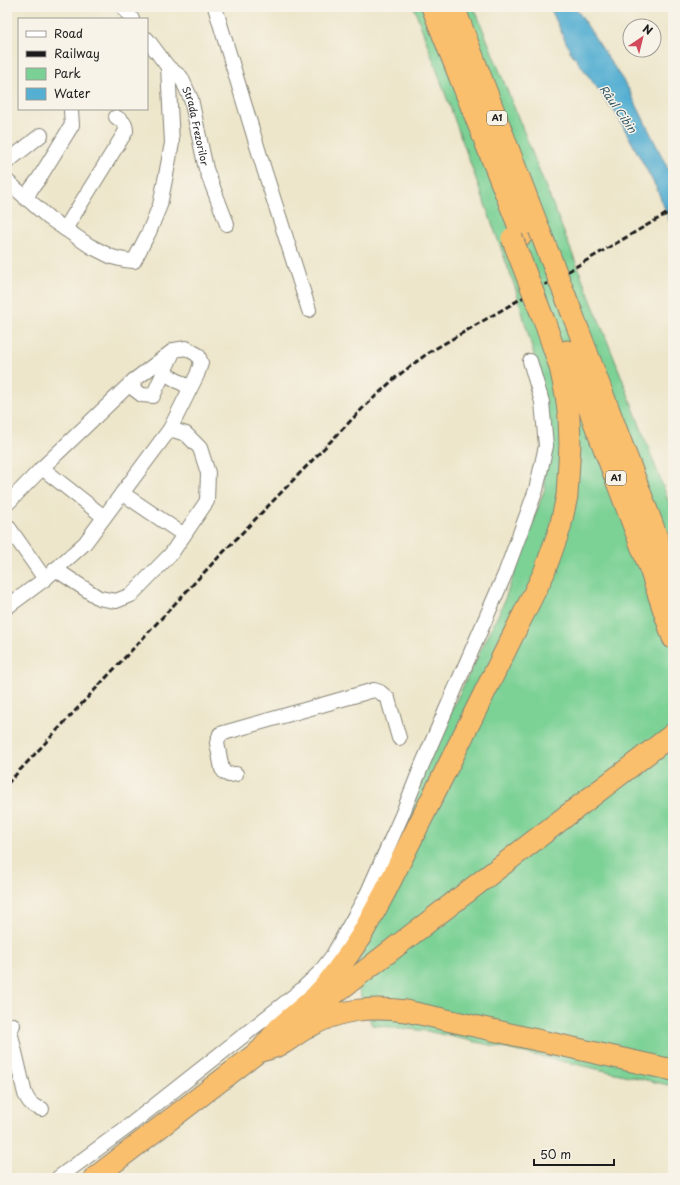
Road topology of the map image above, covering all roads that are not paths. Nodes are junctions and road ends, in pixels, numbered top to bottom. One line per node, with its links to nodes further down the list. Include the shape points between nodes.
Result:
1 (215, 7): 15 (street)
2 (432, 7): 14 (highway, A1, via 456,68)
3 (456, 11): 14 (highway, A1)
4 (148, 40): 5 (street, Strada Frezorilor)
5 (168, 67): 12 (street, Strada Frezorilor, via 181,77 191,99 206,168); 13 (street, via 172,143 160,205 134,261 112,257)
6 (70, 111): 11 (street, via 72,125)
7 (116, 117): 13 (street, via 126,126 126,131)
8 (41, 135): 9 (street)
9 (7, 162)
10 (7, 181): 11 (street)
11 (26, 199): 13 (street)
12 (226, 224)
13 (65, 229)
14 (530, 232): 16 (highway, A1, bridge); 16 (highway, bridge)
15 (309, 310)
16 (563, 316): 29 (highway); 32 (highway, A1, via 650,518); 34 (highway, A1); 39 (highway, via 560,367 569,418 567,496 560,528 544,573 361,936 326,985 279,1028)
17 (174, 350): 19 (street); 20 (street); 21 (street, via 186,348 198,355 201,363)
18 (530, 361): 42 (street, via 542,402 546,446 536,490 505,574 402,815 367,894 346,933 333,955 300,991 130,1125)
19 (164, 373): 20 (street, via 153,396 142,395 134,389); 21 (street)
20 (133, 382): 23 (street)
21 (190, 388): 22 (street)
22 (170, 429): 24 (street); 28 (street, via 186,434 200,448 208,473 207,501)
23 (42, 468): 25 (street); 26 (street)
24 (122, 493): 26 (street); 28 (street)
25 (7, 504)
26 (104, 517): 30 (street, via 84,543)
27 (7, 525): 31 (street)
28 (184, 535): 30 (street, via 171,554 131,595 116,601 99,598)
29 (673, 555)
30 (55, 569): 31 (street)
31 (45, 579): 33 (street)
32 (673, 584)
33 (7, 607)
34 (673, 638)
35 (673, 734): 39 (highway)
36 (399, 738): 37 (street, via 388,698 374,690 220,734 217,742 222,769 229,775)
37 (236, 774)
38 (13, 1025): 41 (street, via 10,1031 25,1094 33,1107)
39 (260, 1051): 40 (highway, via 284,1043 317,1022 344,1012 359,1009 390,1009); 43 (highway)
40 (673, 1070)
41 (42, 1109)
42 (58, 1178)
43 (94, 1178)

